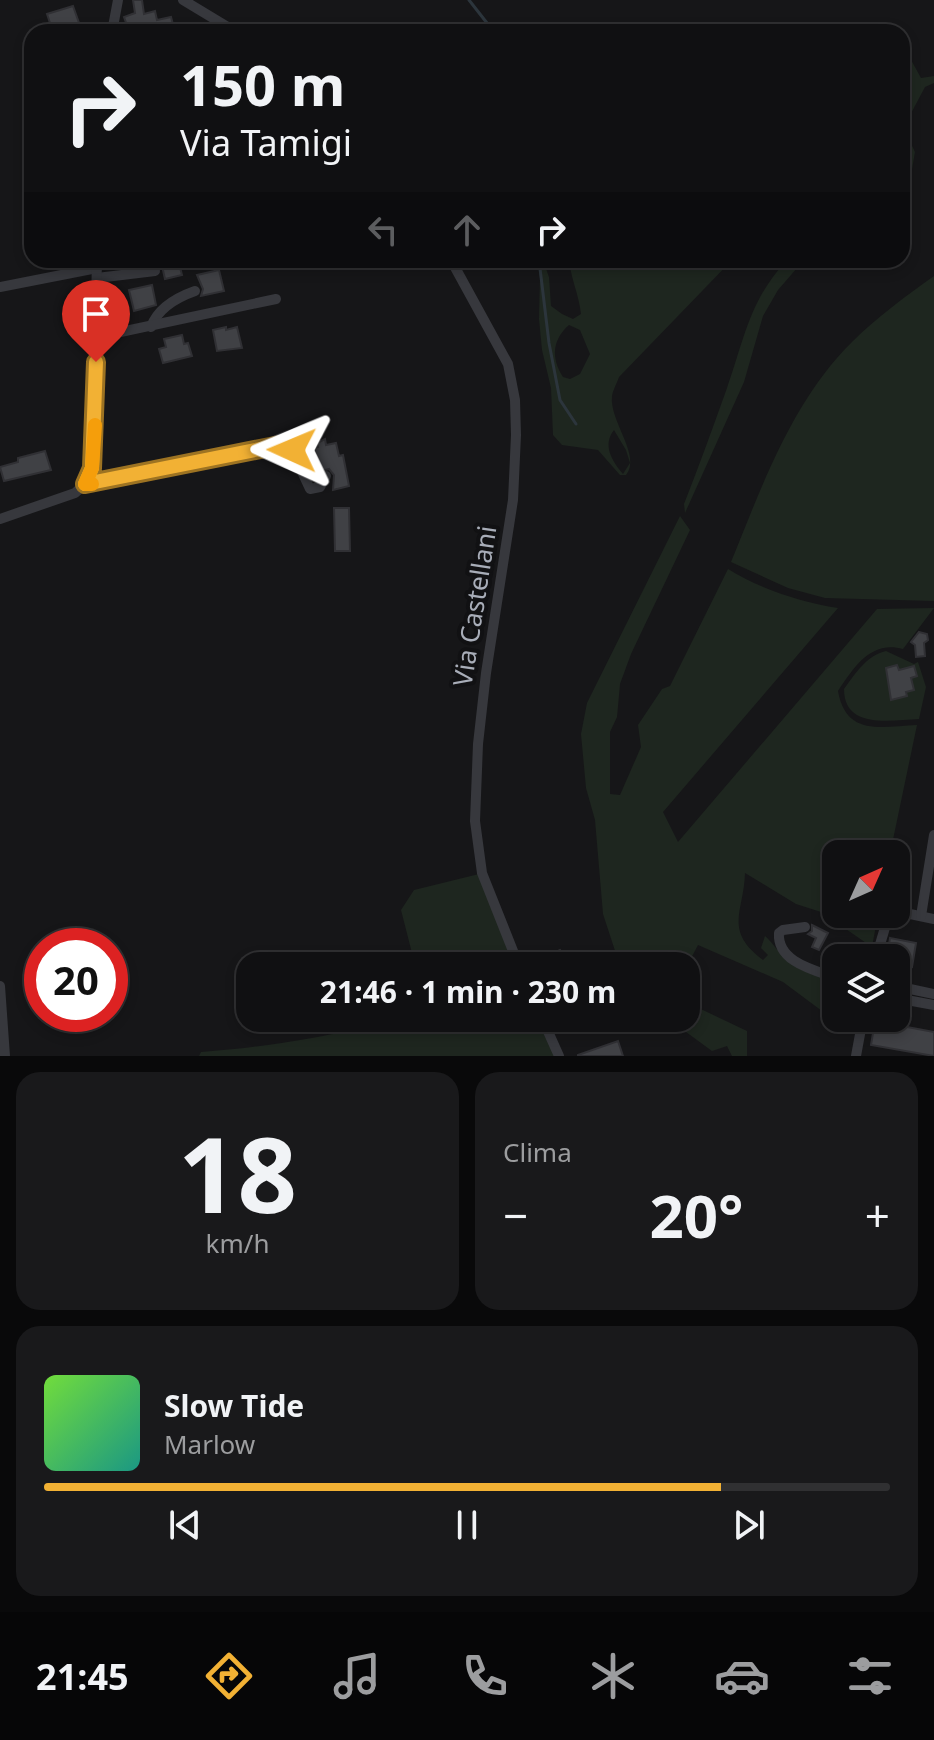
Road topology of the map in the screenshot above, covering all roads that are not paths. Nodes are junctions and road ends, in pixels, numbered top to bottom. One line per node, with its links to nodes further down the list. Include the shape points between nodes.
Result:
1 (118, 0): 3 (street)
2 (183, 0): 4 (street)
3 (114, 24)
4 (223, 24)
5 (455, 268): 23 (street, Via Castellani, via 508,364 515,400 513,500 483,701 475,821 482,873)
6 (97, 269): 7 (street); 8 (street); 12 (street)
7 (155, 271)
8 (0, 287)
9 (195, 291): 11 (street, via 164,309)
10 (276, 299): 11 (street)
11 (151, 327): 12 (street)
12 (97, 337): 16 (street, via 92,468)
13 (318, 434): 14 (street)
14 (289, 444): 15 (street, via 310,489 320,487); 16 (street)
15 (326, 476)
16 (85, 484): 17 (street, via 75,493)
17 (0, 519)
18 (934, 835): 20 (street)
19 (910, 914): 20 (street)
20 (921, 916): 21 (street)
21 (934, 919)
22 (805, 927): 24 (street, via 779,933 782,949 794,961)
23 (513, 952)
24 (822, 972)
25 (0, 986): 32 (street)
26 (910, 989): 27 (street)
27 (934, 994)
28 (910, 1001): 29 (street)
29 (934, 1005)
30 (548, 1032): 33 (street)
31 (860, 1032): 34 (street)
32 (5, 1056)
33 (559, 1056)
34 (856, 1056)

